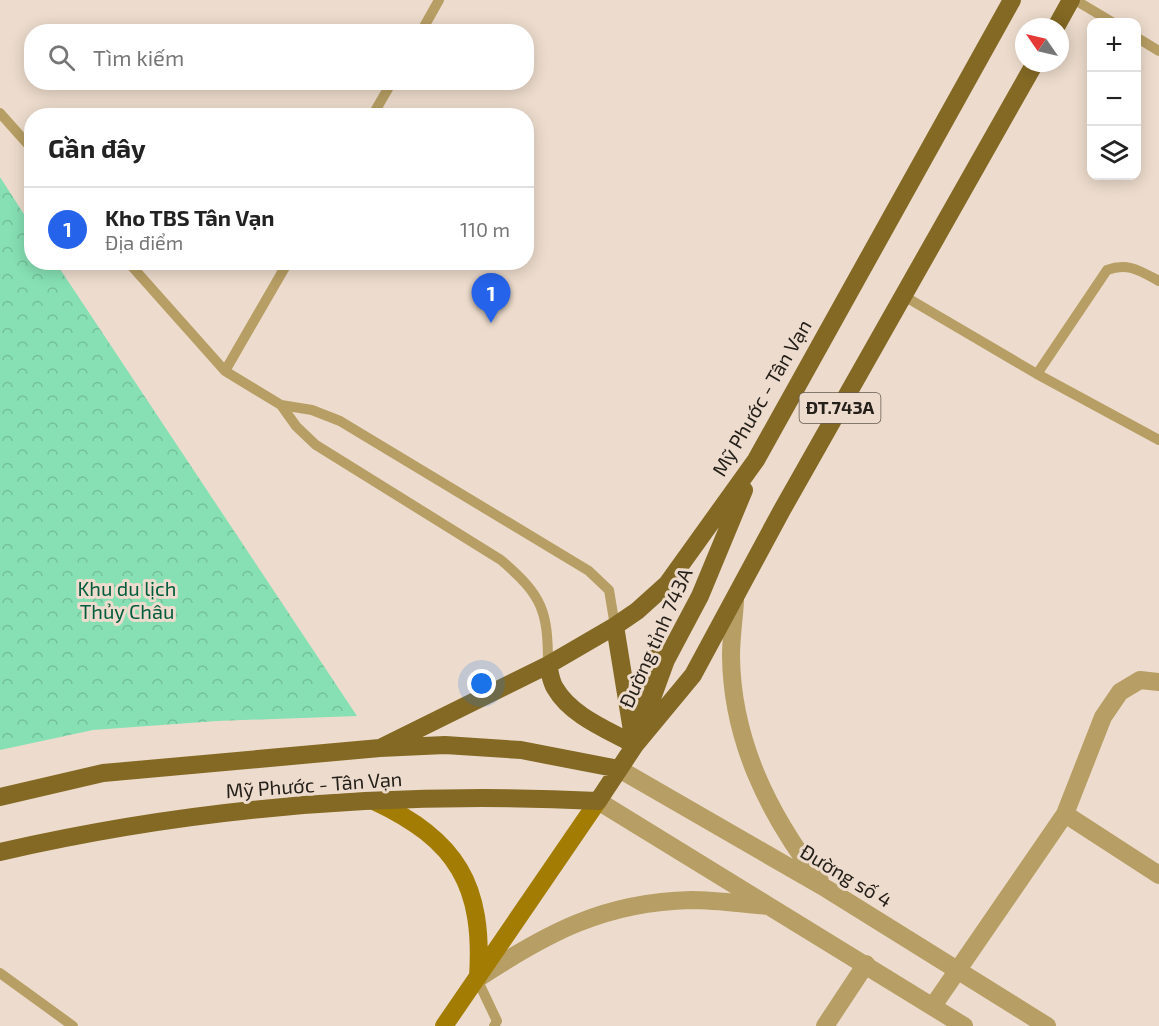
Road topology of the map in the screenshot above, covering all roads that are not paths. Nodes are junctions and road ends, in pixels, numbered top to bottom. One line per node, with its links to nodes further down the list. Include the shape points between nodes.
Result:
1 (439, 0): 6 (lane)
2 (1012, 0): 22 (main road, Mỹ Phước - Tân Vạn / ĐT.743A)
3 (1073, 0): 4 (main road); 5 (lane)
4 (1062, 18)
5 (1105, 18)
6 (426, 24)
7 (1141, 40): 8 (lane)
8 (1159, 51)
9 (1030, 72): 17 (main road, ĐT.743A)
10 (387, 90): 11 (lane)
11 (377, 108)
12 (0, 113): 13 (lane)
13 (24, 140)
14 (135, 270): 18 (lane)
15 (283, 270): 18 (lane)
16 (1159, 281): 19 (lane, via 1134,267 1120,265 1107,270)
17 (904, 296): 19 (lane); 23 (main road, ĐT.743A)
18 (225, 371): 20 (lane)
19 (1037, 374): 21 (lane)
20 (281, 405): 24 (lane, via 312,410 340,421 588,571 609,590); 25 (lane, via 316,445 501,560 522,578 537,598 548,627)
21 (1159, 440)
22 (756, 460): 24 (main road, Mỹ Phước - Tân Vạn, via 667,584); 27 (main road, Đường tỉnh 743A / ĐT.743A, via 716,556 685,598 645,678)
23 (735, 601): 27 (main road, ĐT.743A, via 693,675); 36 (street, via 731,657 749,756 768,804 791,843)
24 (615, 626): 25 (main road, Mỹ Phước - Tân Vạn); 27 (main road)
25 (548, 665): 27 (main road, via 554,687 567,703); 28 (main road, Mỹ Phước - Tân Vạn)
26 (1159, 682): 33 (street, via 1140,680 1120,692 1103,717)
27 (635, 745): 29 (main road)
28 (380, 748): 29 (main road, Mỹ Phước - Tân Vạn, via 486,746); 30 (main road, Mỹ Phước - Tân Vạn, via 103,773)
29 (619, 770): 32 (main road); 36 (street, Đường số 4)
30 (0, 797)
31 (374, 801): 32 (main road, Mỹ Phước - Tân Vạn, via 529,797); 34 (main road, Mỹ Phước - Tân Vạn, via 235,811 66,837); 41 (main road, via 423,828 452,857 472,898 478,922)
32 (598, 801): 37 (street); 41 (main road)
33 (1065, 814): 35 (street); 39 (street)
34 (0, 852)
35 (1159, 875)
36 (827, 889): 39 (street, Đường số 4)
37 (773, 906): 38 (street); 41 (street, via 692,900 644,904 589,917 531,943)
38 (866, 964): 42 (street); 46 (street)
39 (957, 970): 42 (street); 48 (street, Đường số 4)
40 (0, 973): 43 (lane)
41 (477, 979): 44 (main road); 45 (lane, via 497,1021)
42 (933, 1006): 47 (street)
43 (72, 1026)
44 (444, 1026)
45 (494, 1026)
46 (825, 1026)
47 (964, 1026)
48 (1047, 1026)

